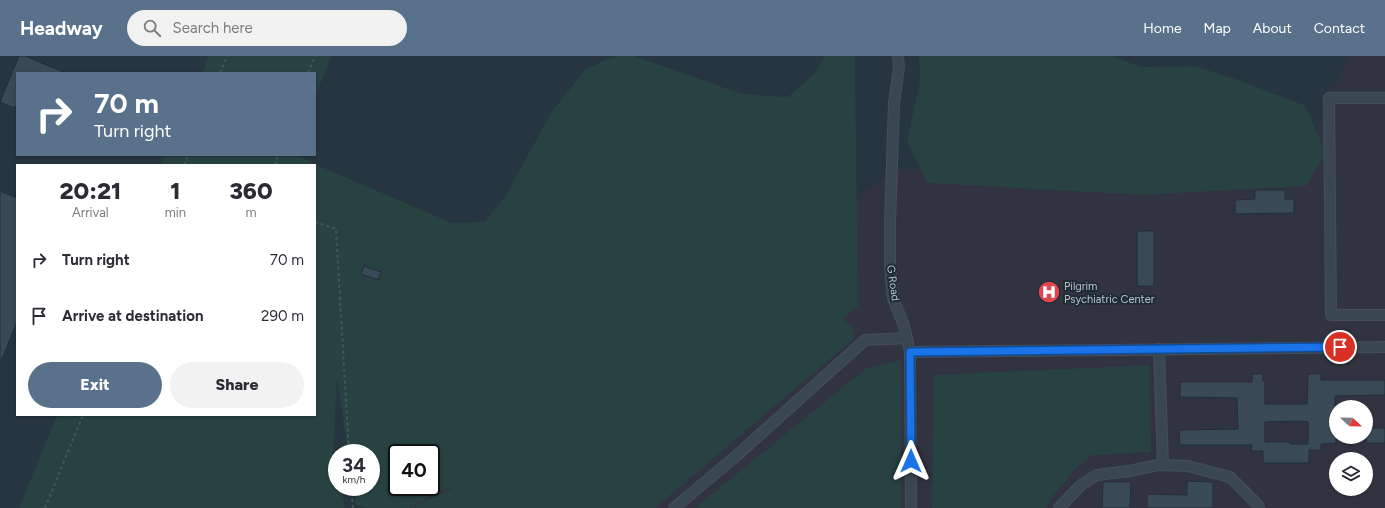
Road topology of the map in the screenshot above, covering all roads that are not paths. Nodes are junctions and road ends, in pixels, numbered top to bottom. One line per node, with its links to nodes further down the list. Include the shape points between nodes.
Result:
1 (898, 56): 4 (street, G Road, via 894,103 890,266 893,298)
2 (1385, 98): 3 (street, via 1330,98 1331,315)
3 (1385, 315)
4 (907, 338): 7 (street, G Road); 9 (street, via 866,340)
5 (1385, 347): 6 (street)
6 (1159, 349): 7 (street); 8 (street)
7 (910, 352): 10 (street, G Road)
8 (1163, 465): 11 (street, via 1096,475 1081,485); 12 (street, via 1188,466 1230,477)
9 (674, 508)
10 (911, 508)
11 (1059, 508)
12 (1259, 508)

